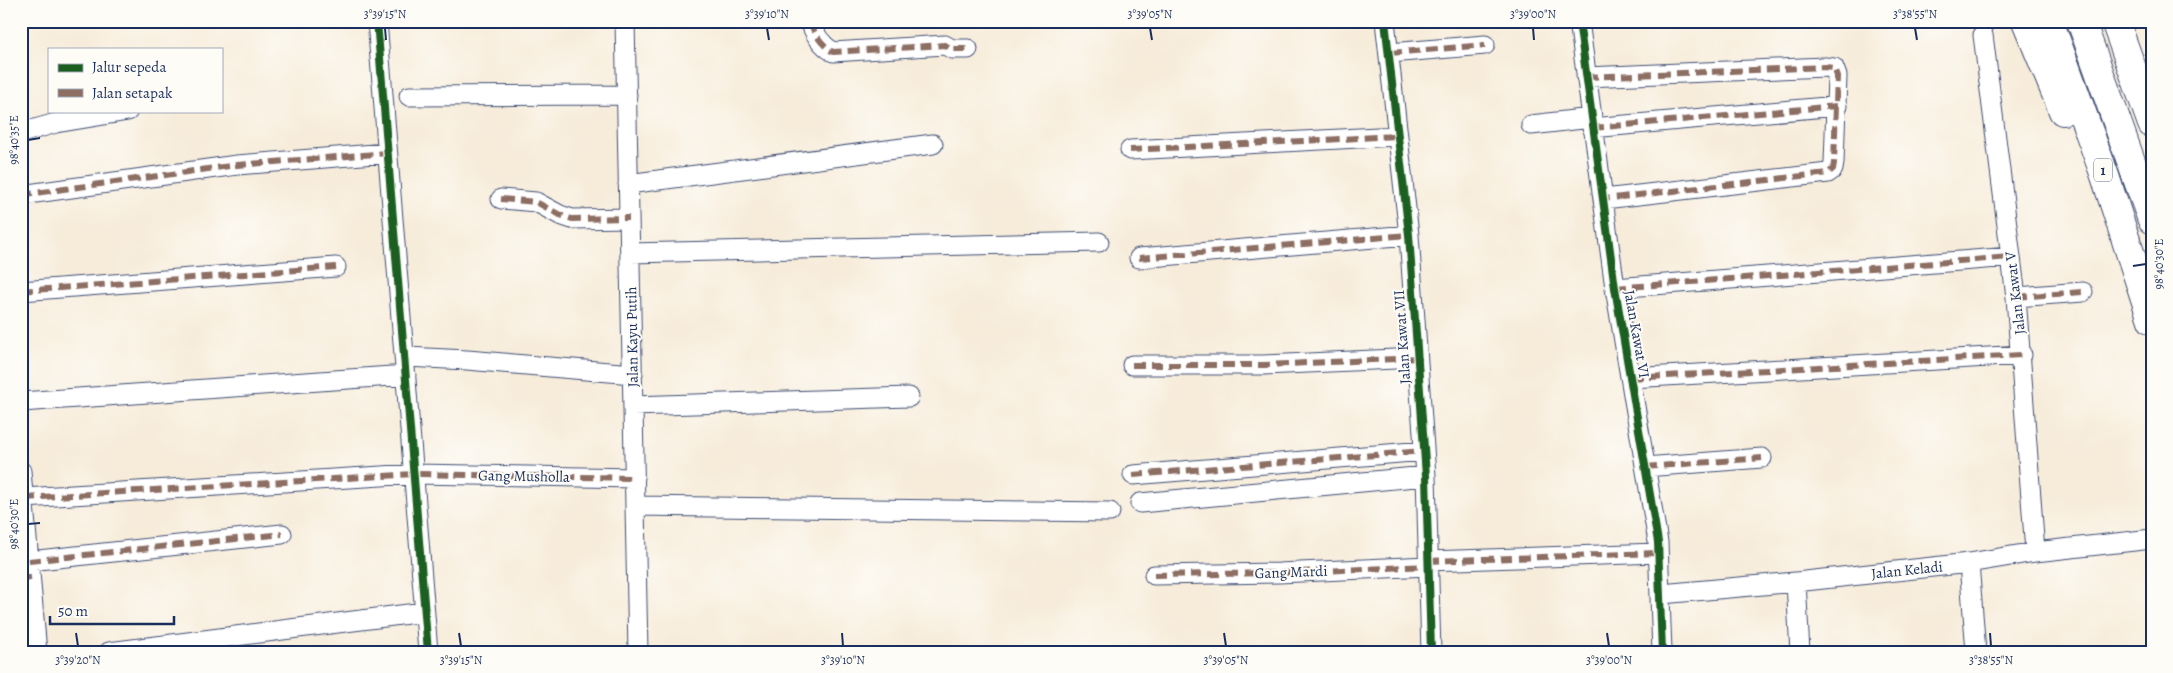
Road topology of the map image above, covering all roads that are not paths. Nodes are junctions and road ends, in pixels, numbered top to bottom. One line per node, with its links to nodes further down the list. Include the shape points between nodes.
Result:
1 (377, 21): 27 (street)
2 (626, 21): 16 (street, Jalan Kayu Putih)
3 (810, 21): 13 (street, via 825,47 834,52 936,45)
4 (1385, 21): 14 (street, Jalan Kawat VII)
5 (1579, 21): 15 (street, Jalan Kawat VI)
6 (2026, 21): 40 (highway, via 2092,177)
7 (2049, 21): 40 (highway, 1)
8 (2081, 21): 33 (highway, 1)
9 (2115, 21): 20 (highway)
10 (2120, 21): 20 (highway)
11 (1984, 35): 37 (street, Jalan Kawat V)
12 (1486, 45): 14 (street)
13 (968, 48)
14 (1390, 53): 24 (street, Jalan Kawat VII)
15 (1586, 77): 18 (street, via 1834,68); 21 (street, Jalan Kawat VI)
16 (627, 95): 17 (street); 28 (street, Jalan Kayu Putih)
17 (409, 96)
18 (1837, 106): 21 (street); 31 (street, via 1834,169 1828,173)
19 (122, 112): 23 (street, via 56,123)
20 (2151, 122)
21 (1592, 123): 22 (street); 31 (street, Jalan Kawat VI)
22 (1530, 125)
23 (21, 133)
24 (1398, 136): 26 (street); 34 (street, Jalan Kawat VII)
25 (933, 144): 28 (street)
26 (1130, 150)
27 (387, 153): 29 (street, via 237,165); 49 (street)
28 (628, 184): 32 (street, Jalan Kayu Putih)
29 (21, 195)
30 (501, 199): 32 (street, via 536,202 572,219)
31 (1604, 199): 41 (street, Jalan Kawat VI)
32 (629, 218): 36 (street, Jalan Kayu Putih)
33 (2152, 220)
34 (1408, 235): 38 (street); 47 (street, Jalan Kawat VII)
35 (1099, 242): 36 (street)
36 (630, 253): 50 (street, Jalan Kayu Putih)
37 (2011, 257): 41 (street); 44 (street, Jalan Kawat V)
38 (1139, 258)
39 (336, 267): 42 (street)
40 (2139, 276): 45 (highway, 1)
41 (1615, 288): 51 (street, Jalan Kawat VI)
42 (21, 291)
43 (2083, 292): 44 (street)
44 (2016, 296): 46 (street, Jalan Kawat V)
45 (2152, 320)
46 (2022, 355): 51 (street); 69 (street, Jalan Kawat V)
47 (1417, 358): 48 (street, via 1264,365); 55 (street, Jalan Kawat VII)
48 (1132, 365)
49 (406, 366): 50 (street); 53 (street); 59 (street)
50 (633, 374): 54 (street, Jalan Kayu Putih)
51 (1630, 378): 57 (street, Jalan Kawat VI)
52 (909, 397): 54 (street)
53 (21, 402)
54 (633, 406): 62 (street, Jalan Kayu Putih)
55 (1424, 451): 60 (street); 61 (street, Jalan Kawat VII)
56 (1762, 458): 57 (street)
57 (1645, 468): 70 (street, Jalan Kawat VI)
58 (21, 471): 63 (street)
59 (414, 474): 62 (street, Gang Musholla); 63 (street, Gang Musholla); 77 (street)
60 (1133, 475)
61 (1426, 476): 64 (street); 72 (street, Jalan Kawat VII)
62 (635, 478): 65 (street, Jalan Kayu Putih)
63 (24, 498): 73 (street)
64 (1140, 503)
65 (636, 506): 66 (street); 81 (street, Jalan Kayu Putih)
66 (1110, 512)
67 (282, 534): 73 (street)
68 (2152, 539): 69 (street, Jalan Keladi)
69 (2035, 552): 71 (street, Jalan Keladi)
70 (1658, 553): 72 (street, Gang Mardi); 76 (street, Jalan Kawat VI)
71 (1970, 563): 75 (street, Jalan Keladi); 85 (street)
72 (1428, 564): 74 (street, Gang Mardi, via 1279,573); 82 (street, Jalan Kawat VII)
73 (27, 572): 78 (street)
74 (1154, 575)
75 (1796, 582): 76 (street, Jalan Keladi); 84 (street)
76 (1661, 594): 83 (street, Jalan Kawat VI)
77 (424, 612): 79 (street); 80 (street)
78 (38, 652)
79 (109, 652)
80 (428, 652)
81 (638, 652)
82 (1431, 652)
83 (1662, 652)
84 (1800, 652)
85 (1976, 652)

